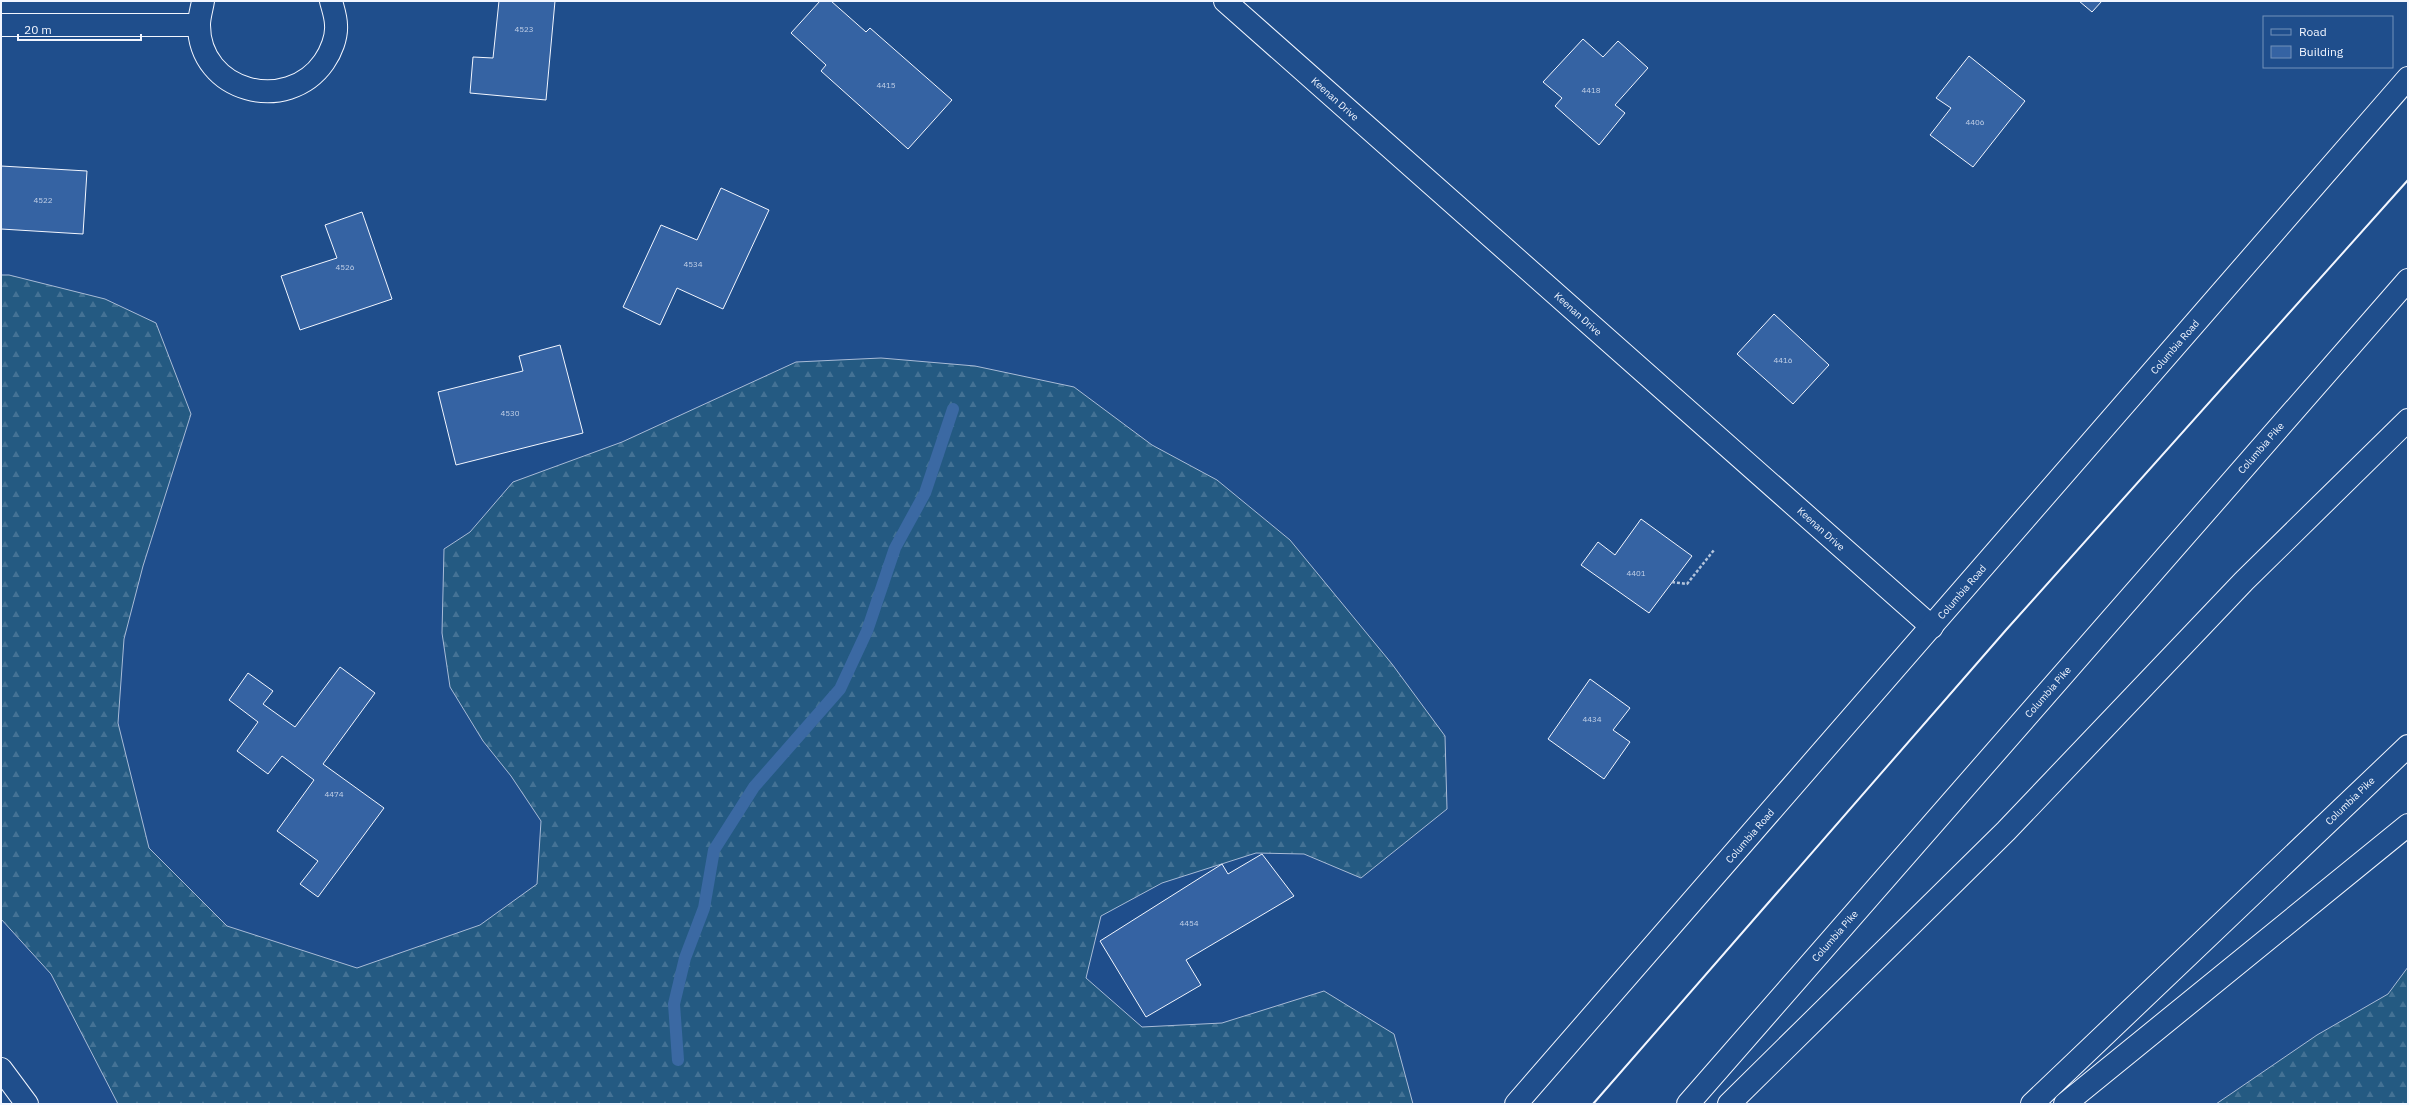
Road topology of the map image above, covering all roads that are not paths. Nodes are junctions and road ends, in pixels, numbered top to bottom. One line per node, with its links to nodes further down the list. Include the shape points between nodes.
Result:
1 (203, 1): 5 (main road)
2 (331, 1): 5 (main road, via 337,26 330,53 316,74 295,87 271,93 242,88 217,71 204,51)
3 (1224, 1): 9 (main road, Keenan Drive)
4 (1, 25): 5 (main road)
5 (199, 25)
6 (2408, 78): 9 (main road, Columbia Road)
7 (2408, 280): 15 (main road, Columbia Pike)
8 (2408, 420): 16 (main road, via 2244,581 2006,831)
9 (1932, 627): 14 (main road, Columbia Road)
10 (2408, 746): 17 (main road, Columbia Pike)
11 (2408, 825): 18 (main road)
12 (1, 1069): 13 (main road)
13 (27, 1104)
14 (1516, 1104)
15 (1688, 1104)
16 (1729, 1104)
17 (2032, 1104)
18 (2065, 1104)

